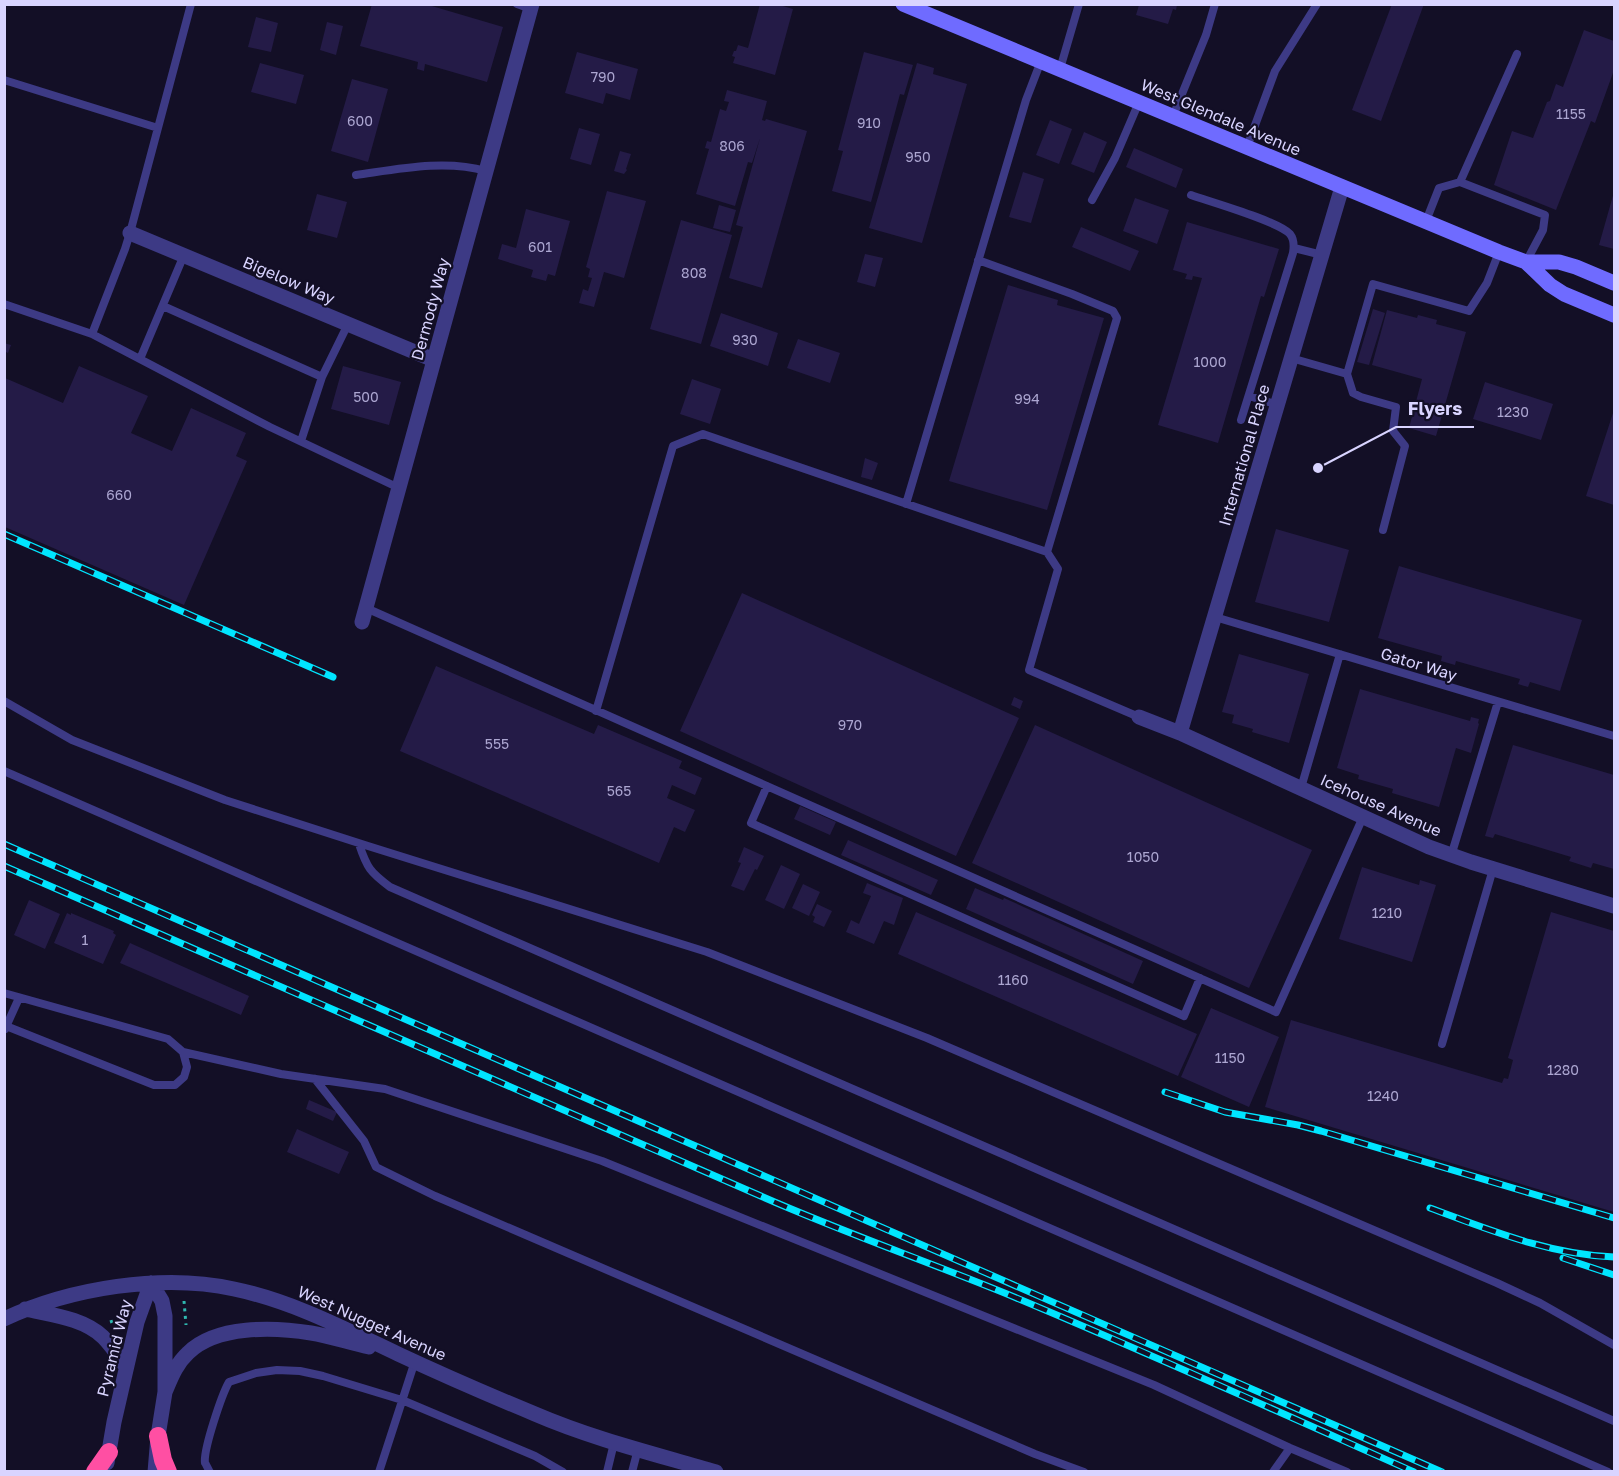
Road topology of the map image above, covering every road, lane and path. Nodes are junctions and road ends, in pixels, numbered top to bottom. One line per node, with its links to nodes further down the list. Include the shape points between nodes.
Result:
1 (191, 4): 13 (lane)
2 (903, 4): 8 (main road, West Glendale Avenue)
3 (1079, 4): 9 (lane)
4 (1215, 4): 12 (lane)
5 (1317, 4): 14 (lane, via 1275,70)
6 (527, 6): 15 (street, Dermody Way)
7 (1517, 54): 17 (lane)
8 (1041, 61): 9 (main road, West Glendale Avenue); 27 (lane)
9 (1060, 69): 11 (main road, West Glendale Avenue)
10 (4, 80): 13 (lane)
11 (1139, 102): 12 (main road, West Glendale Avenue); 20 (lane)
12 (1173, 116): 14 (main road, West Glendale Avenue)
13 (158, 128): 22 (lane)
14 (1247, 147): 18 (main road, West Glendale Avenue)
15 (486, 171): 16 (lane, via 471,167 420,167); 37 (street, Dermody Way)
16 (356, 175)
17 (1460, 182): 21 (lane, via 1439,188); 28 (lane, via 1545,215 1543,230)
18 (1342, 187): 21 (main road, West Glendale Avenue); 26 (street, International Place)
19 (1191, 195): 23 (lane, via 1276,225 1291,235)
20 (1092, 200)
21 (1426, 221): 24 (main road, West Glendale Avenue)
22 (130, 233): 25 (street, Bigelow Way); 34 (lane)
23 (1294, 248): 26 (lane); 40 (lane)
24 (1499, 252): 28 (main road, West Glendale Avenue); 38 (lane, via 1487,284 1469,311 1373,284)
25 (184, 255): 31 (lane); 33 (street, Bigelow Way)
26 (1322, 255): 35 (street, International Place)
27 (978, 260): 45 (lane); 47 (lane, via 1113,311 1117,318)
28 (1526, 262): 29 (main road, West Glendale Avenue, via 1559,262); 32 (main road, West Glendale Avenue, via 1564,294)
29 (1614, 283)
30 (4, 304): 34 (lane)
31 (163, 306): 36 (lane); 39 (lane)
32 (1614, 315)
33 (348, 324): 37 (street, Bigelow Way); 39 (lane)
34 (92, 334): 36 (lane)
35 (1291, 358): 38 (lane); 41 (street, International Place)
36 (140, 359): 43 (lane)
37 (434, 360): 44 (street, Dermody Way)
38 (1347, 374): 46 (lane, via 1353,393 1395,406 1393,431 1405,446)
39 (322, 377): 43 (lane)
40 (1249, 396): 41 (lane); 42 (lane)
41 (1278, 405): 49 (street, International Place)
42 (1241, 420)
43 (301, 441): 44 (lane)
44 (399, 488): 48 (street, Dermody Way)
45 (906, 504): 47 (lane); 53 (lane, via 704,434 673,446)
46 (1383, 530)
47 (1047, 552): 54 (lane, via 1058,569 1029,670)
48 (364, 615): 53 (lane)
49 (1215, 617): 50 (lane, Gator Way); 55 (street, International Place)
50 (1340, 654): 52 (lane, Gator Way); 59 (lane)
51 (4, 701): 61 (lane, via 107,755 225,800)
52 (1498, 702): 56 (lane, Gator Way); 62 (lane)
53 (596, 711): 58 (lane)
54 (1139, 717): 55 (street, Icehouse Avenue)
55 (1180, 733): 59 (street, Icehouse Avenue)
56 (1614, 736)
57 (4, 771): 103 (lane)
58 (767, 786): 65 (lane); 65 (lane, via 751,823 1184,1016)
59 (1300, 788): 60 (street, Icehouse Avenue)
60 (1363, 817): 62 (street, Icehouse Avenue); 65 (lane, via 1276,1012)
61 (359, 844): 79 (lane, via 707,952 863,1012 1518,1293); 84 (lane, via 372,874 390,887)
62 (1451, 856): 63 (street, Icehouse Avenue)
63 (1494, 869): 64 (street, Icehouse Avenue); 69 (lane)
64 (1614, 906)
65 (1200, 978)
66 (4, 993): 67 (lane)
67 (18, 998): 68 (lane); 70 (lane, via 168,1039)
68 (5, 1028): 70 (lane, via 154,1085 175,1085 184,1077 187,1067)
69 (1442, 1044)
70 (183, 1052): 71 (lane)
71 (315, 1079): 87 (lane, via 385,1089 602,1161 1154,1386); 100 (lane, via 364,1141 376,1167 722,1320)
72 (151, 1283): 74 (street, West Nugget Avenue, via 89,1291); 80 (street, West Nugget Avenue, via 233,1288 275,1299); 81 (street, Pyramid Way); 82 (street, Pyramid Way, via 162,1301 165,1316)
73 (184, 1301): 78 (path)
74 (25, 1309): 76 (street, West Nugget Avenue); 81 (street, via 76,1321 89,1328 104,1338)
75 (122, 1318): 77 (path)
76 (4, 1319)
77 (104, 1324)
78 (190, 1332)
79 (1614, 1345)
80 (409, 1359): 82 (street, via 311,1333 241,1331 197,1344 177,1365); 83 (lane); 86 (street, West Nugget Avenue, via 569,1428)
81 (126, 1367): 89 (street, Pyramid Way)
82 (165, 1392): 85 (street, Pyramid Way)
83 (402, 1400): 94 (lane, via 300,1371 241,1377 229,1382 223,1394 206,1453); 95 (lane); 96 (lane, via 535,1456)
84 (1614, 1421)
85 (158, 1436): 92 (street, Pyramid Way); 93 (highway)
86 (614, 1443): 88 (street, West Nugget Avenue); 97 (lane)
87 (1290, 1448): 101 (lane); 102 (lane)
88 (638, 1449): 98 (lane); 99 (street, West Nugget Avenue)
89 (109, 1452): 90 (highway); 91 (street, Pyramid Way)
90 (95, 1472)
91 (105, 1472)
92 (155, 1472)
93 (168, 1472)
94 (210, 1472)
95 (379, 1472)
96 (563, 1472)
97 (607, 1472)
98 (632, 1472)
99 (716, 1472)
100 (1084, 1472)
101 (1273, 1472)
102 (1347, 1472)
103 (1608, 1472)

